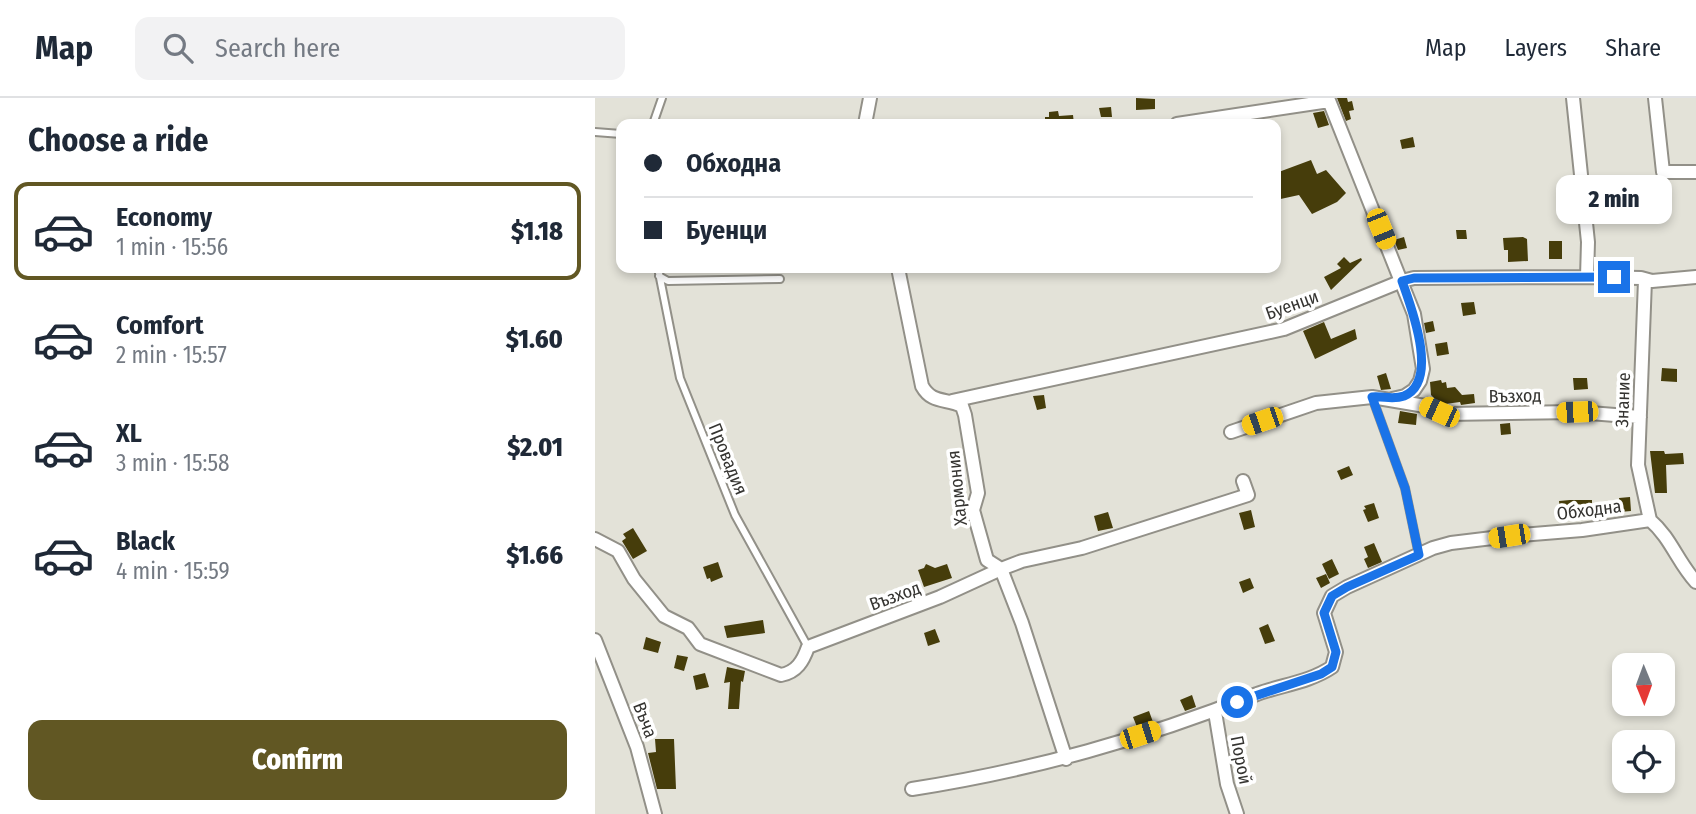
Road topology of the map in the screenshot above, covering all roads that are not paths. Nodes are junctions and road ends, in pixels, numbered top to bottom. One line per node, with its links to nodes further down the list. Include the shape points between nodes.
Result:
1 (662, 98): 6 (lane)
2 (870, 98): 7 (street)
3 (1573, 98): 15 (street, via 1588,242)
4 (1655, 98): 11 (street, via 1663,172)
5 (1328, 100): 8 (street); 19 (street)
6 (655, 119)
7 (866, 119)
8 (1209, 119)
9 (595, 132): 10 (lane)
10 (616, 134)
11 (1696, 172)
12 (659, 273): 32 (lane, Провадия, via 680,378 735,515)
13 (660, 273): 17 (lane, via 668,282)
14 (899, 273): 22 (street, via 922,386 939,402)
15 (1587, 277): 18 (street, Буенци); 19 (street, Буенци)
16 (1696, 277): 18 (street, Буенци)
17 (780, 279)
18 (1645, 280): 23 (street, Знание)
19 (1402, 281): 21 (street, via 1414,314 1423,369 1414,390); 22 (street, Буенци, via 1284,329)
20 (1372, 397): 21 (street, Възход); 24 (street, Възход, via 1317,403); 28 (lane, via 1405,488)
21 (1391, 399): 23 (street, Възход, via 1448,414 1577,412)
22 (952, 401): 29 (street, Хармония, via 962,406 965,415 978,493 973,510 983,548 987,561)
23 (1640, 417): 26 (street, Знание, via 1638,466)
24 (1231, 432)
25 (1244, 481): 29 (street, Възход, via 1248,495)
26 (1650, 520): 28 (street, Обходна, via 1451,543); 30 (street, via 1666,535)
27 (595, 539): 32 (street, Възход, via 618,551 664,616 688,628 699,644 781,675 794,670)
28 (1419, 555): 33 (street, Обходна, via 1332,596 1324,613 1336,652 1332,667)
29 (1001, 569): 32 (street, Възход); 34 (street, Хармония)
30 (1696, 582)
31 (595, 640): 36 (street, Въча, via 637,747)
32 (809, 647)
33 (1215, 712): 34 (street); 37 (street, Порой)
34 (1066, 759): 35 (street)
35 (912, 789)
36 (655, 814)
37 (1237, 814)

